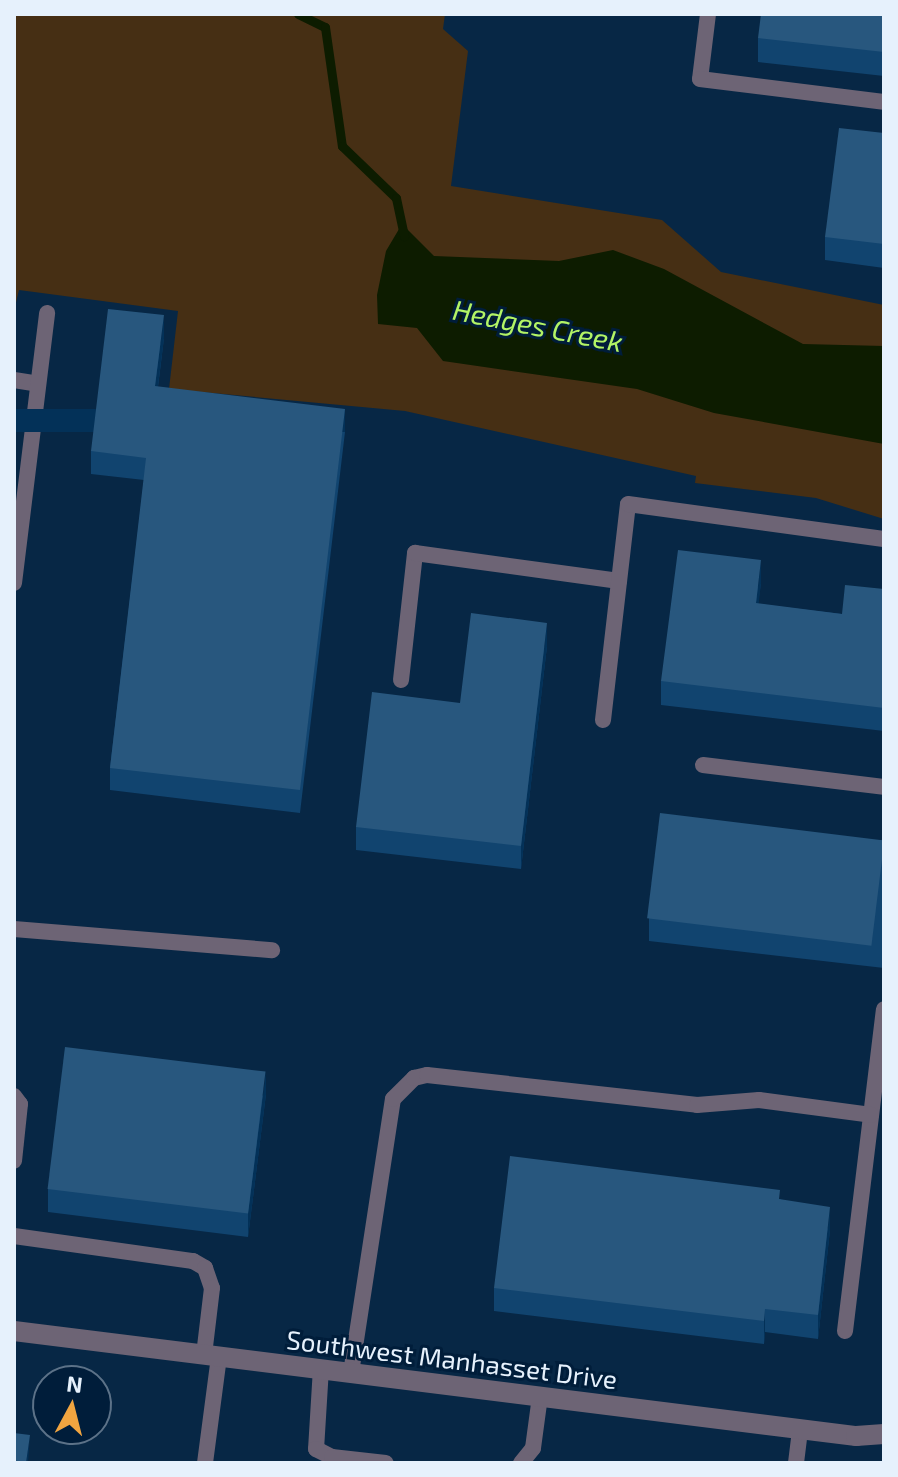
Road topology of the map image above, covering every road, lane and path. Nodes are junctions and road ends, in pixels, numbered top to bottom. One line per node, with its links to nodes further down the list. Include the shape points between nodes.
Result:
1 (708, 14): 2 (lane, via 700,79)
2 (884, 102)
3 (47, 313): 5 (lane)
4 (14, 380): 5 (lane)
5 (38, 384): 8 (lane)
6 (884, 539): 7 (lane, via 628,504)
7 (619, 581): 9 (lane, via 415,553); 10 (lane)
8 (14, 583)
9 (401, 680)
10 (603, 720)
11 (703, 765): 12 (lane)
12 (884, 787)
13 (14, 929): 14 (lane)
14 (272, 950)
15 (884, 1009): 16 (lane)
16 (879, 1095): 18 (lane)
17 (14, 1096): 19 (lane, via 20,1104)
18 (871, 1115): 22 (lane); 25 (lane, via 759,1100 697,1105 427,1075 414,1078 393,1099)
19 (14, 1161)
20 (14, 1236): 23 (lane, via 193,1261 205,1268 212,1288)
21 (14, 1331): 23 (street, Southwest Manhasset Drive)
22 (845, 1331)
23 (212, 1356): 24 (street, Southwest Manhasset Drive); 29 (lane)
24 (321, 1368): 25 (street, Southwest Manhasset Drive); 30 (lane, via 316,1449 332,1457)
25 (351, 1373): 26 (street, Southwest Manhasset Drive)
26 (540, 1396): 27 (street, Southwest Manhasset Drive); 31 (lane, via 533,1448)
27 (800, 1429): 28 (street, Southwest Manhasset Drive); 32 (lane)
28 (884, 1434)
29 (205, 1463)
30 (386, 1463)
31 (521, 1463)
32 (796, 1463)

